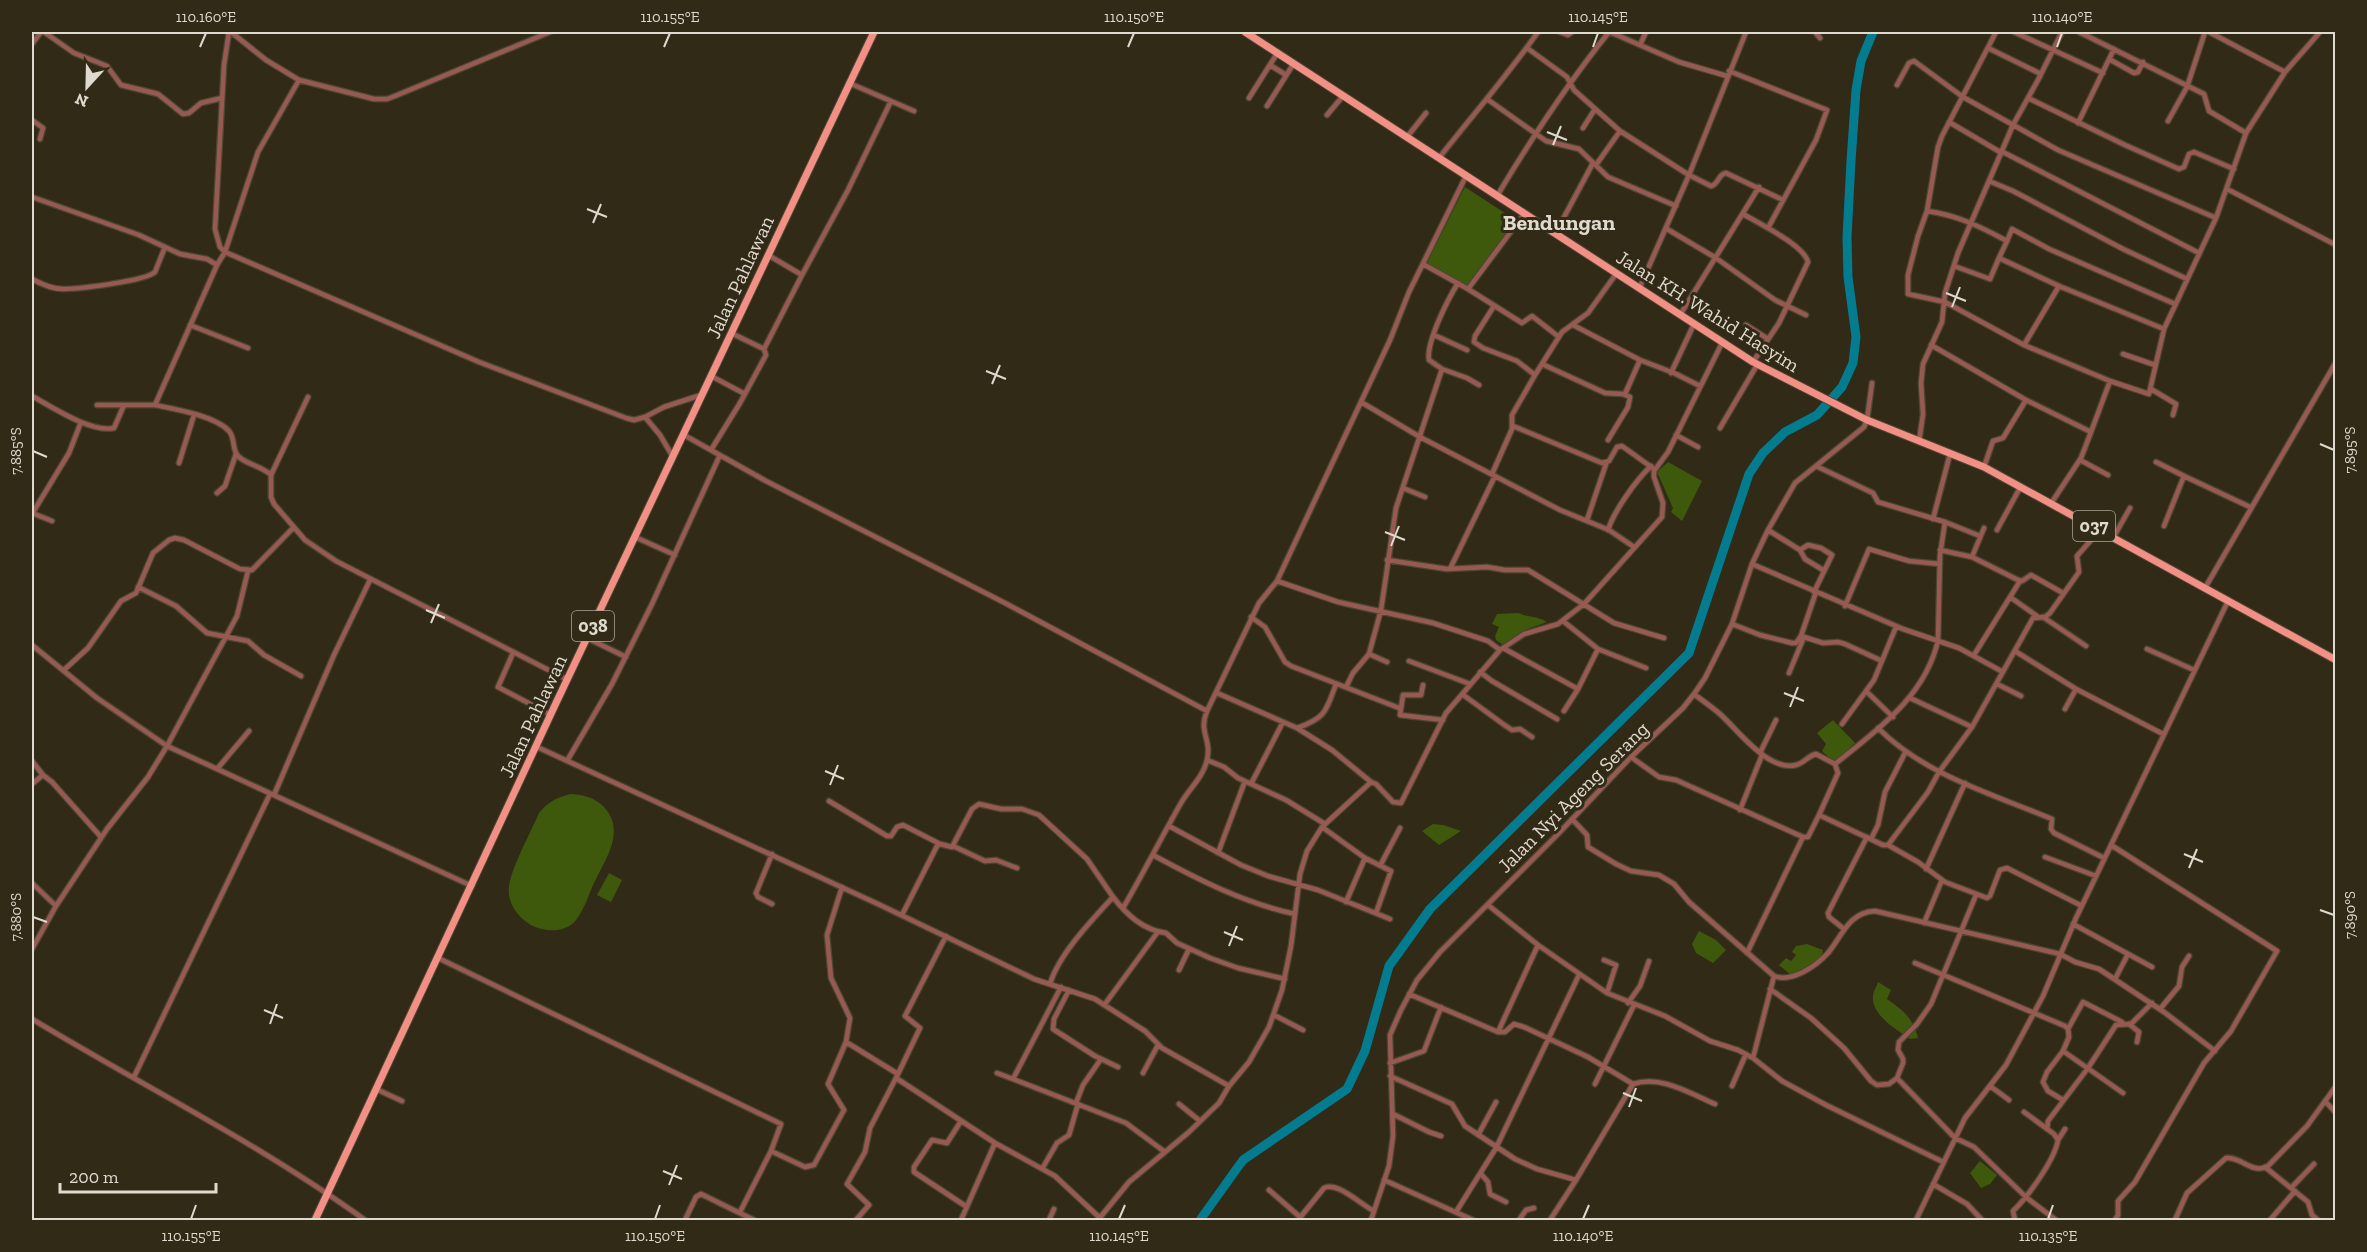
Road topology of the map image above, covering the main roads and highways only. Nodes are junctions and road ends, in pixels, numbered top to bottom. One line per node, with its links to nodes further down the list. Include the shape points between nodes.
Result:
1 (874, 32): 4 (main road, Jalan Pahlawan / 038, via 853,85 702,395 688,437 673,458 635,537)
2 (1245, 32): 3 (main road, Jalan KH. Wahid Hasyim / 037, via 1755,364 1867,420 1984,467)
3 (2336, 660)
4 (315, 1221)

